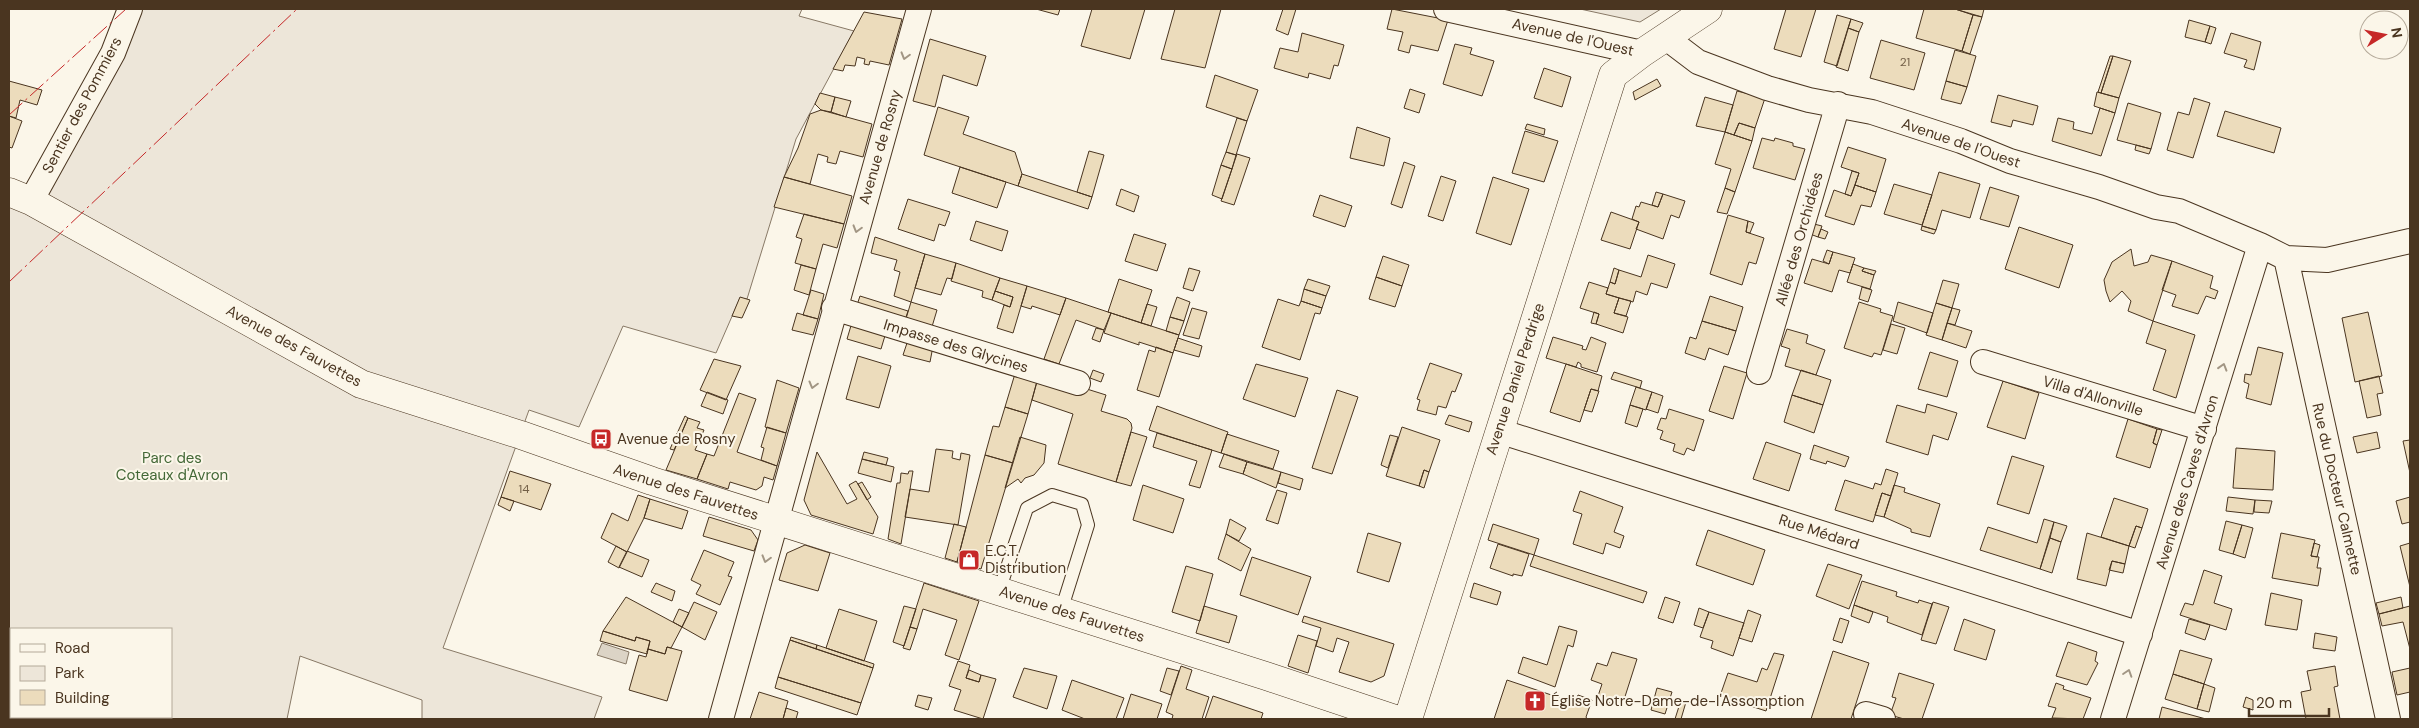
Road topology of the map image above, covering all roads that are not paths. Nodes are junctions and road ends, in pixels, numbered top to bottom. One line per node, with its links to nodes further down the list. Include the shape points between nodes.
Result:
1 (130, 9): 8 (street, Sentier des Pommiers, via 113,53)
2 (919, 9): 12 (street, Avenue de Rosny, one-way to 12)
3 (1446, 9): 6 (street, Avenue de l'Ouest)
4 (1708, 9): 5 (street, Avenue Daniel Perdrige)
5 (1665, 37): 6 (street, Avenue Daniel Perdrige); 7 (street, Avenue de l'Ouest, via 1698,62 1767,88)
6 (1642, 53): 17 (street, Avenue Daniel Perdrige, via 1613,75)
7 (1838, 104): 10 (street, Avenue de l'Ouest, via 1872,112 2010,161 2156,207 2179,211); 14 (street, Allée des Orchidées)
8 (20, 196): 18 (street, Avenue des Fauvettes, via 361,384)
9 (2410, 241): 11 (street, via 2327,260)
10 (2260, 245): 11 (street, Avenue de l'Ouest); 16 (street, Avenue des Caves d'Avron, one-way to 10)
11 (2286, 258): 26 (street, Rue du Docteur Calmette)
12 (834, 308): 15 (street, Impasse des Glycines); 18 (street, Avenue de Rosny, one-way to 18)
13 (1983, 362): 16 (street, Villa d'Allonville)
14 (1759, 372)
15 (1078, 383)
16 (2204, 429): 21 (street, Avenue des Caves d'Avron)
17 (1499, 431): 21 (street, Rue Médard); 24 (street, Avenue Daniel Perdrige)
18 (777, 521): 19 (street, Avenue des Fauvettes); 22 (street, Avenue de Rosny, one-way to 22)
19 (999, 591): 20 (street, Avenue des Fauvettes); 20 (lane, via 1027,508 1052,495 1082,504 1088,525)
20 (1061, 611): 23 (street, Avenue des Fauvettes)
21 (2140, 634): 25 (street, Avenue des Caves d'Avron, one-way to 21)
22 (721, 719)
23 (1395, 719)
24 (1408, 719)
25 (2113, 719)
26 (2388, 719)

